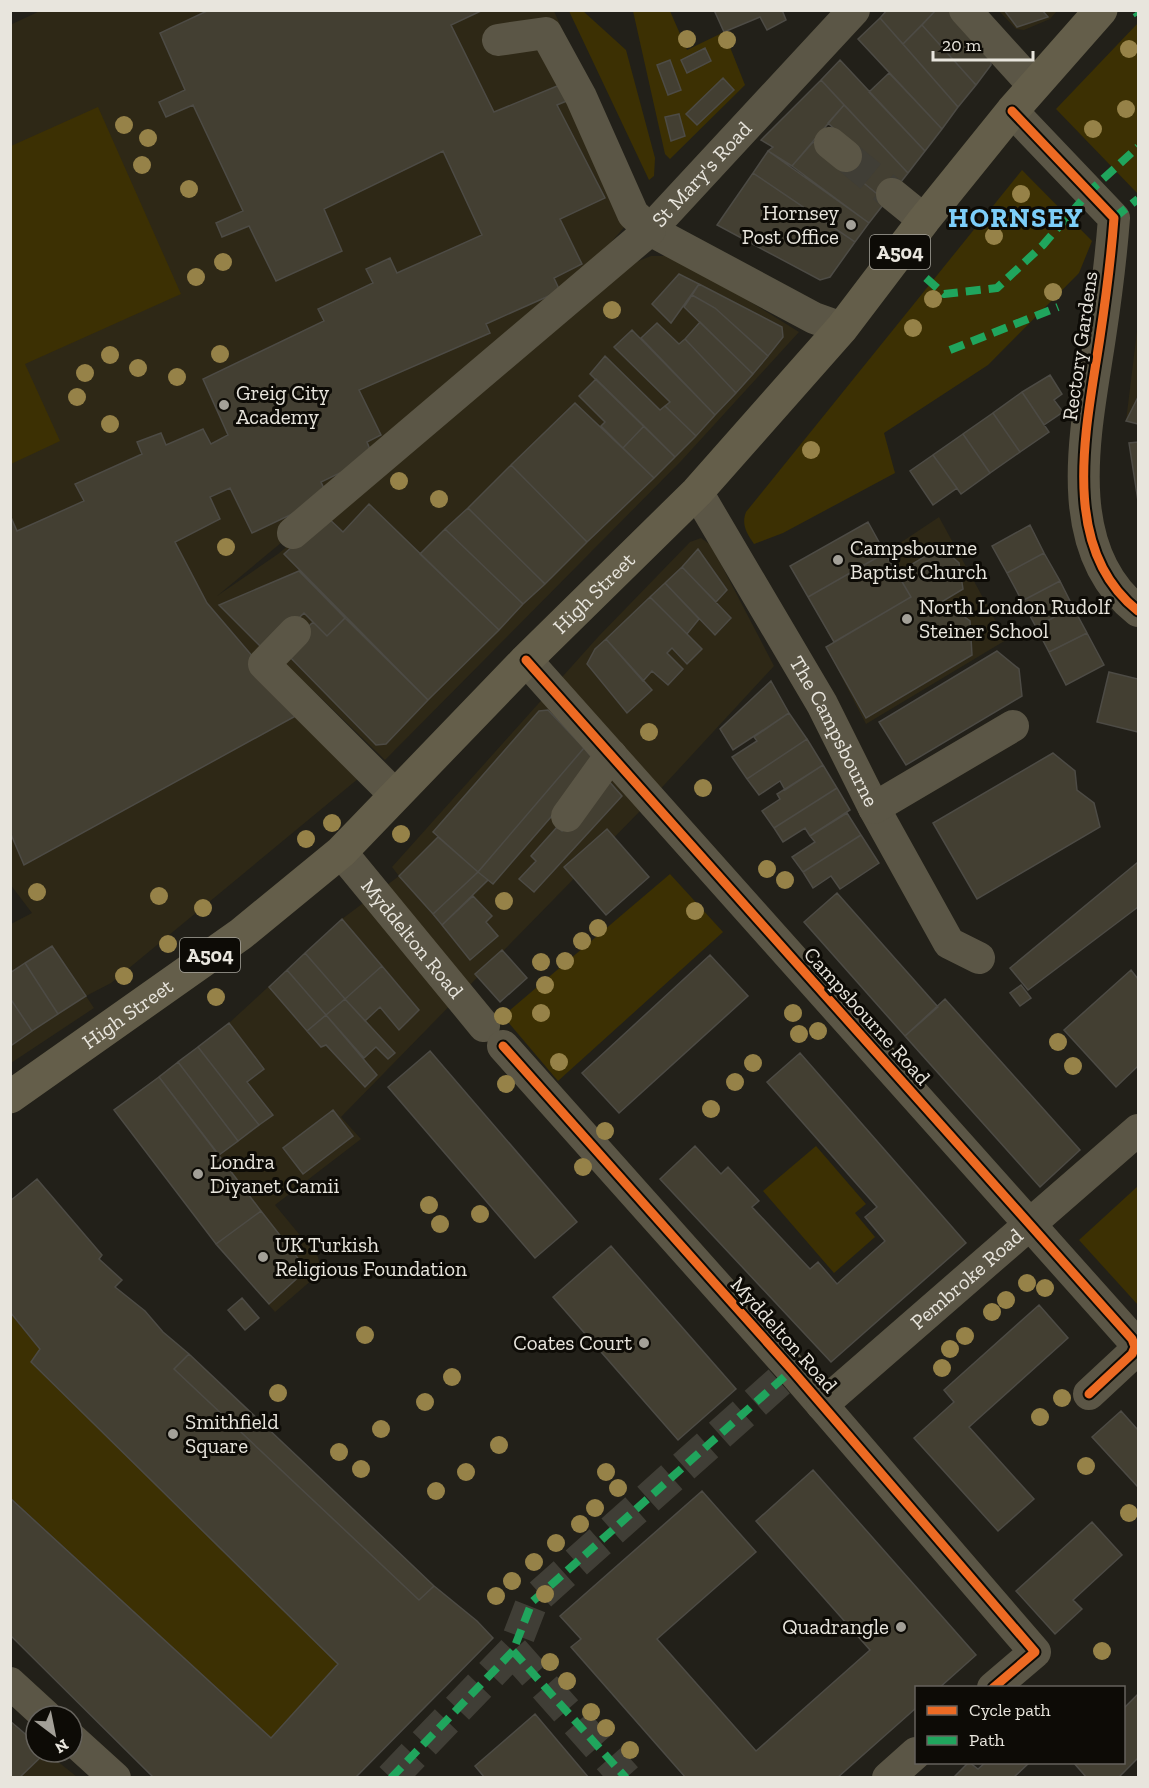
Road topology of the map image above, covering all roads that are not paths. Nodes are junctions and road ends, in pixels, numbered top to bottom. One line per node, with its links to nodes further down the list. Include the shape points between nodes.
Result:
1 (854, 10): 9 (street, St Mary's Road)
2 (965, 10): 5 (street)
3 (1101, 10): 5 (main road, High Street / A504)
4 (498, 40): 9 (street, via 546,33 581,97 633,214)
5 (1033, 85): 6 (main road, High Street / A504)
6 (1012, 111): 8 (main road, High Street / A504); 13 (street, Rectory Gardens, via 1114,218 1083,452 1088,530 1108,581)
7 (892, 194): 8 (street)
8 (924, 220): 10 (main road, High Street / A504)
9 (650, 230): 10 (street, St Mary's Road, via 814,318); 12 (street)
10 (842, 328): 11 (main road, High Street / A504)
11 (697, 492): 15 (main road, High Street / A504); 19 (street, The Campsbourne, via 822,704)
12 (293, 533)
13 (1138, 611)
14 (295, 632): 18 (street, via 264,664)
15 (526, 660): 17 (street, Campsbourne Road); 18 (main road, High Street / A504)
16 (1013, 726): 19 (street)
17 (611, 755): 20 (street); 25 (street, Campsbourne Road)
18 (395, 795): 21 (main road, High Street / A504)
19 (874, 808): 22 (street, The Campsbourne, via 949,943)
20 (567, 816)
21 (341, 852): 23 (main road, High Street / A504, via 241,934); 27 (street, Myddelton Road, via 493,1036)
22 (979, 958)
23 (10, 1097)
24 (1138, 1130): 25 (street, Pembroke Road)
25 (1031, 1225): 26 (street, Campsbourne Road, via 1135,1347); 27 (street, Pembroke Road)
26 (1089, 1394)
27 (822, 1404): 29 (street, Myddelton Road, via 1035,1652)
28 (10, 1683): 30 (street)
29 (995, 1686)
30 (33, 1704)
31 (84, 1750): 33 (street)
32 (915, 1754): 34 (street)
33 (115, 1778)
34 (888, 1778)

